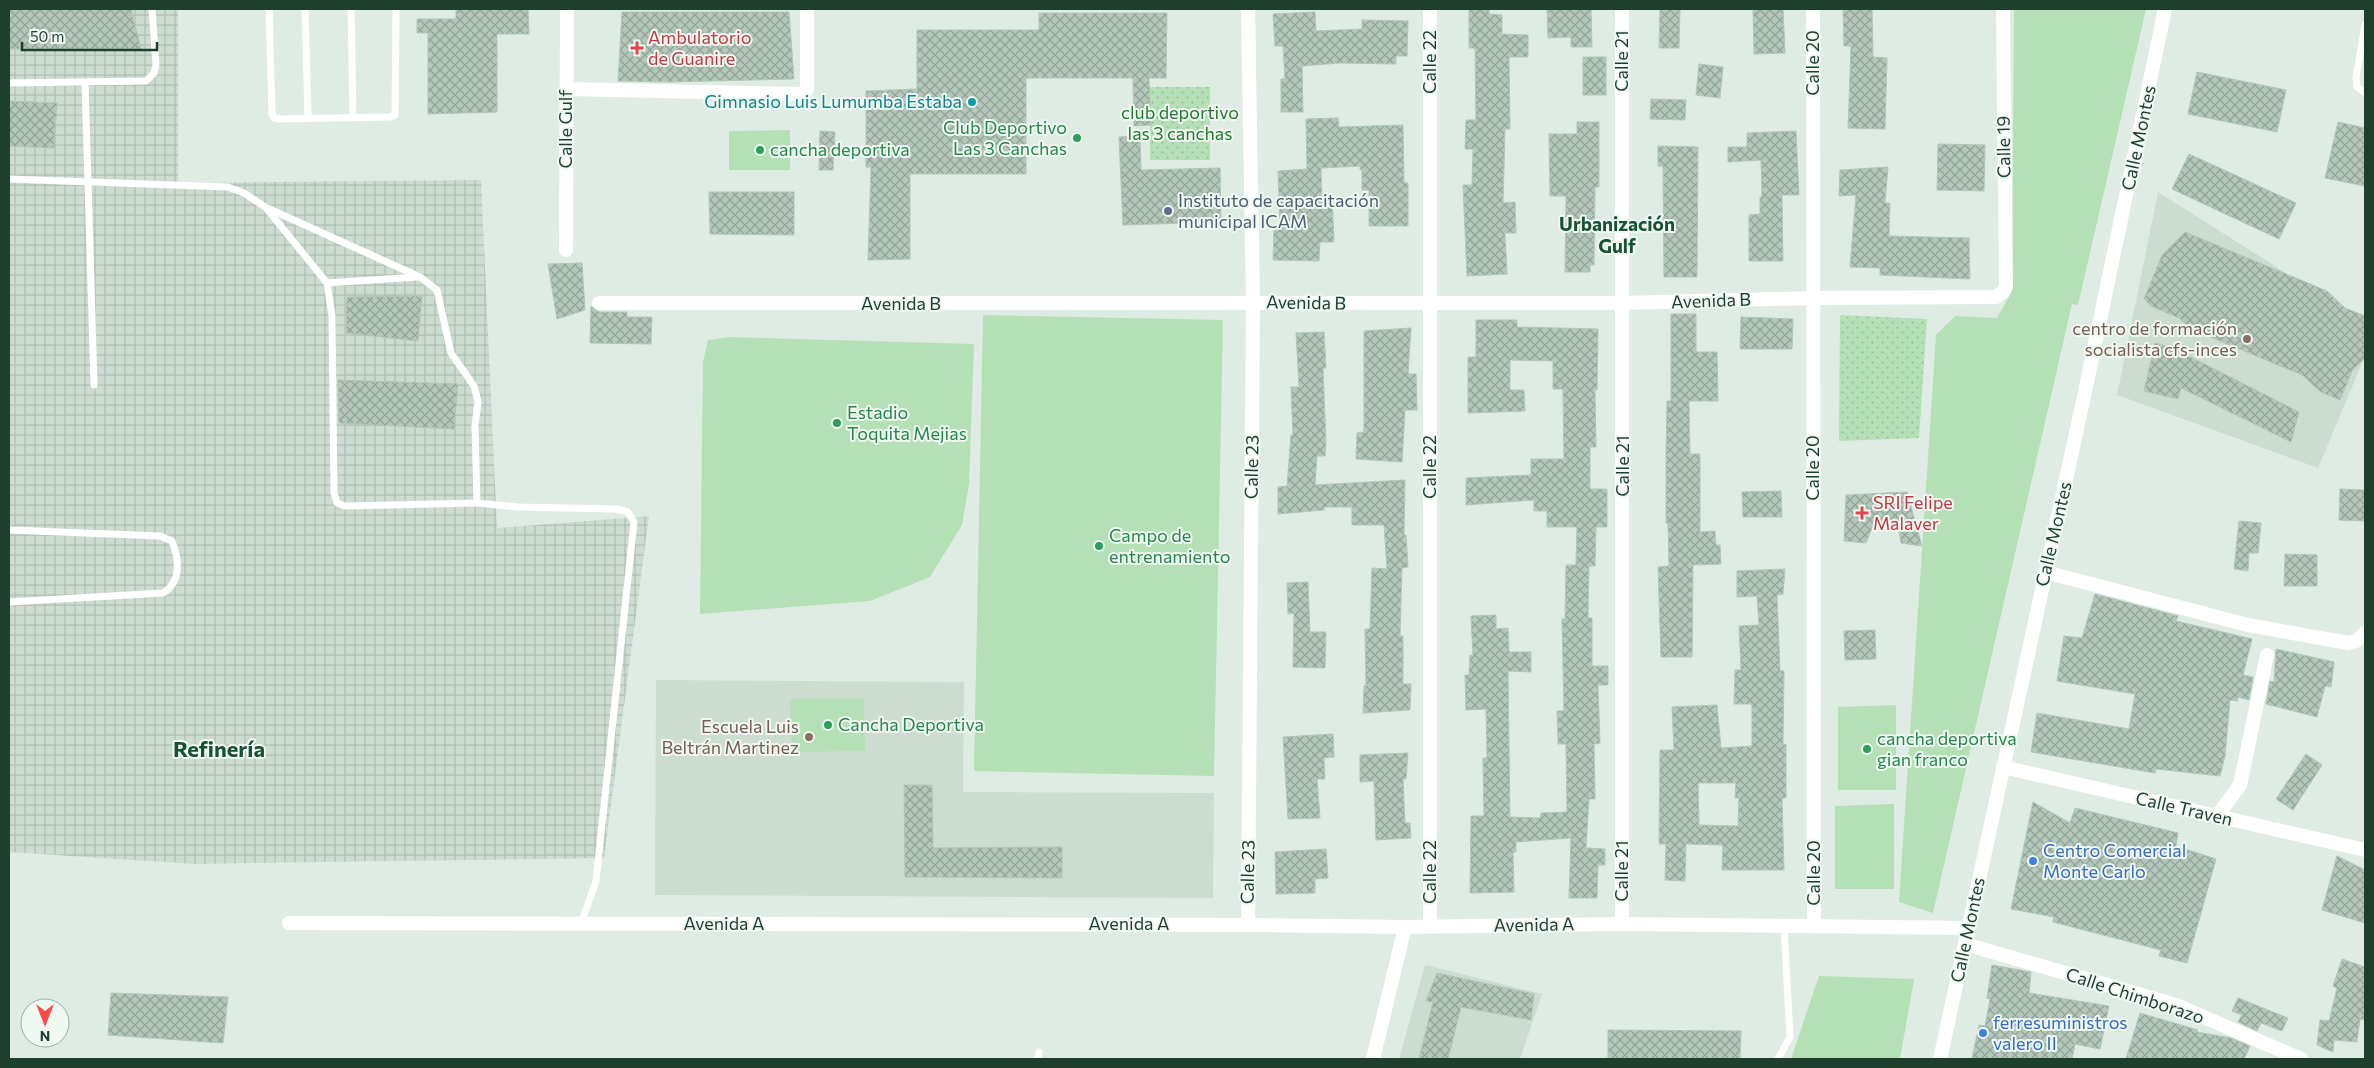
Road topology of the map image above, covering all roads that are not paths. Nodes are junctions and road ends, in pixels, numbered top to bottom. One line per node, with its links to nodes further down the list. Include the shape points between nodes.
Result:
1 (152, 9): 16 (lane, via 154,73 146,81)
2 (269, 9): 19 (lane, via 272,114 280,119)
3 (305, 9): 19 (lane)
4 (351, 9): 20 (lane)
5 (396, 9): 20 (lane, via 395,114 390,117)
6 (567, 9): 17 (street, Calle Gulf)
7 (806, 9): 17 (street, via 807,89 801,94)
8 (1248, 9): 29 (street, Calle 23)
9 (1430, 9): 32 (street, Calle 22)
10 (1622, 9): 31 (street, Calle 21)
11 (1813, 9): 28 (street, Calle 20)
12 (2003, 9): 27 (street, Calle 19)
13 (2165, 9): 36 (street, Calle Montes)
14 (2365, 25): 18 (lane, via 2356,78 2357,87)
15 (9, 83): 16 (lane)
16 (84, 83): 22 (lane)
17 (566, 89): 24 (street, Calle Gulf)
18 (2365, 93)
19 (308, 118): 20 (lane)
20 (353, 118)
21 (9, 179): 22 (lane)
22 (86, 182): 23 (lane, via 228,187); 33 (lane)
23 (265, 207): 25 (lane); 26 (lane)
24 (566, 250)
25 (420, 277): 26 (lane); 34 (lane, via 437,290 451,353 474,386 478,402 474,425)
26 (327, 282): 34 (lane, via 332,316 337,503 345,506)
27 (2006, 286): 28 (street, Avenida B, via 1996,297)
28 (1813, 298): 31 (street, Avenida B); 49 (street, Calle 20)
29 (1253, 302): 30 (street, Avenida B); 32 (street, Avenida B); 46 (street, Calle 23)
30 (599, 303)
31 (1623, 303): 32 (street, Avenida B); 45 (street, Calle 21)
32 (1430, 304): 47 (street, Calle 22)
33 (94, 385)
34 (477, 503): 44 (lane, via 518,507 617,508 628,512 634,522 596,881)
35 (9, 530): 37 (lane, via 160,536 172,541 177,554 177,576 171,588 163,593)
36 (2045, 572): 38 (street, via 2248,625 2348,643); 40 (street, Calle Montes)
37 (9, 602)
38 (2365, 633)
39 (2267, 655): 41 (street, via 2240,785)
40 (2003, 767): 41 (street, Calle Traven); 51 (street, Calle Montes)
41 (2217, 816): 42 (street, Calle Traven)
42 (2365, 850)
43 (289, 923): 44 (street, Avenida A)
44 (582, 924): 46 (street, Avenida A)
45 (1622, 924): 47 (street, Avenida A); 48 (street, Avenida A)
46 (1248, 925): 50 (street, Avenida A)
47 (1430, 926): 50 (street, Avenida A)
48 (1784, 926): 49 (street, Avenida A); 54 (lane, via 1790,1037)
49 (1814, 926): 51 (street, Avenida A)
50 (1405, 927): 53 (street)
51 (1969, 928): 52 (street, Calle Montes)
52 (1965, 944): 55 (street, Calle Montes); 56 (street, Calle Chimborazo, via 2176,1006)
53 (1373, 1059)
54 (1778, 1059)
55 (1940, 1059)
56 (2301, 1059)

